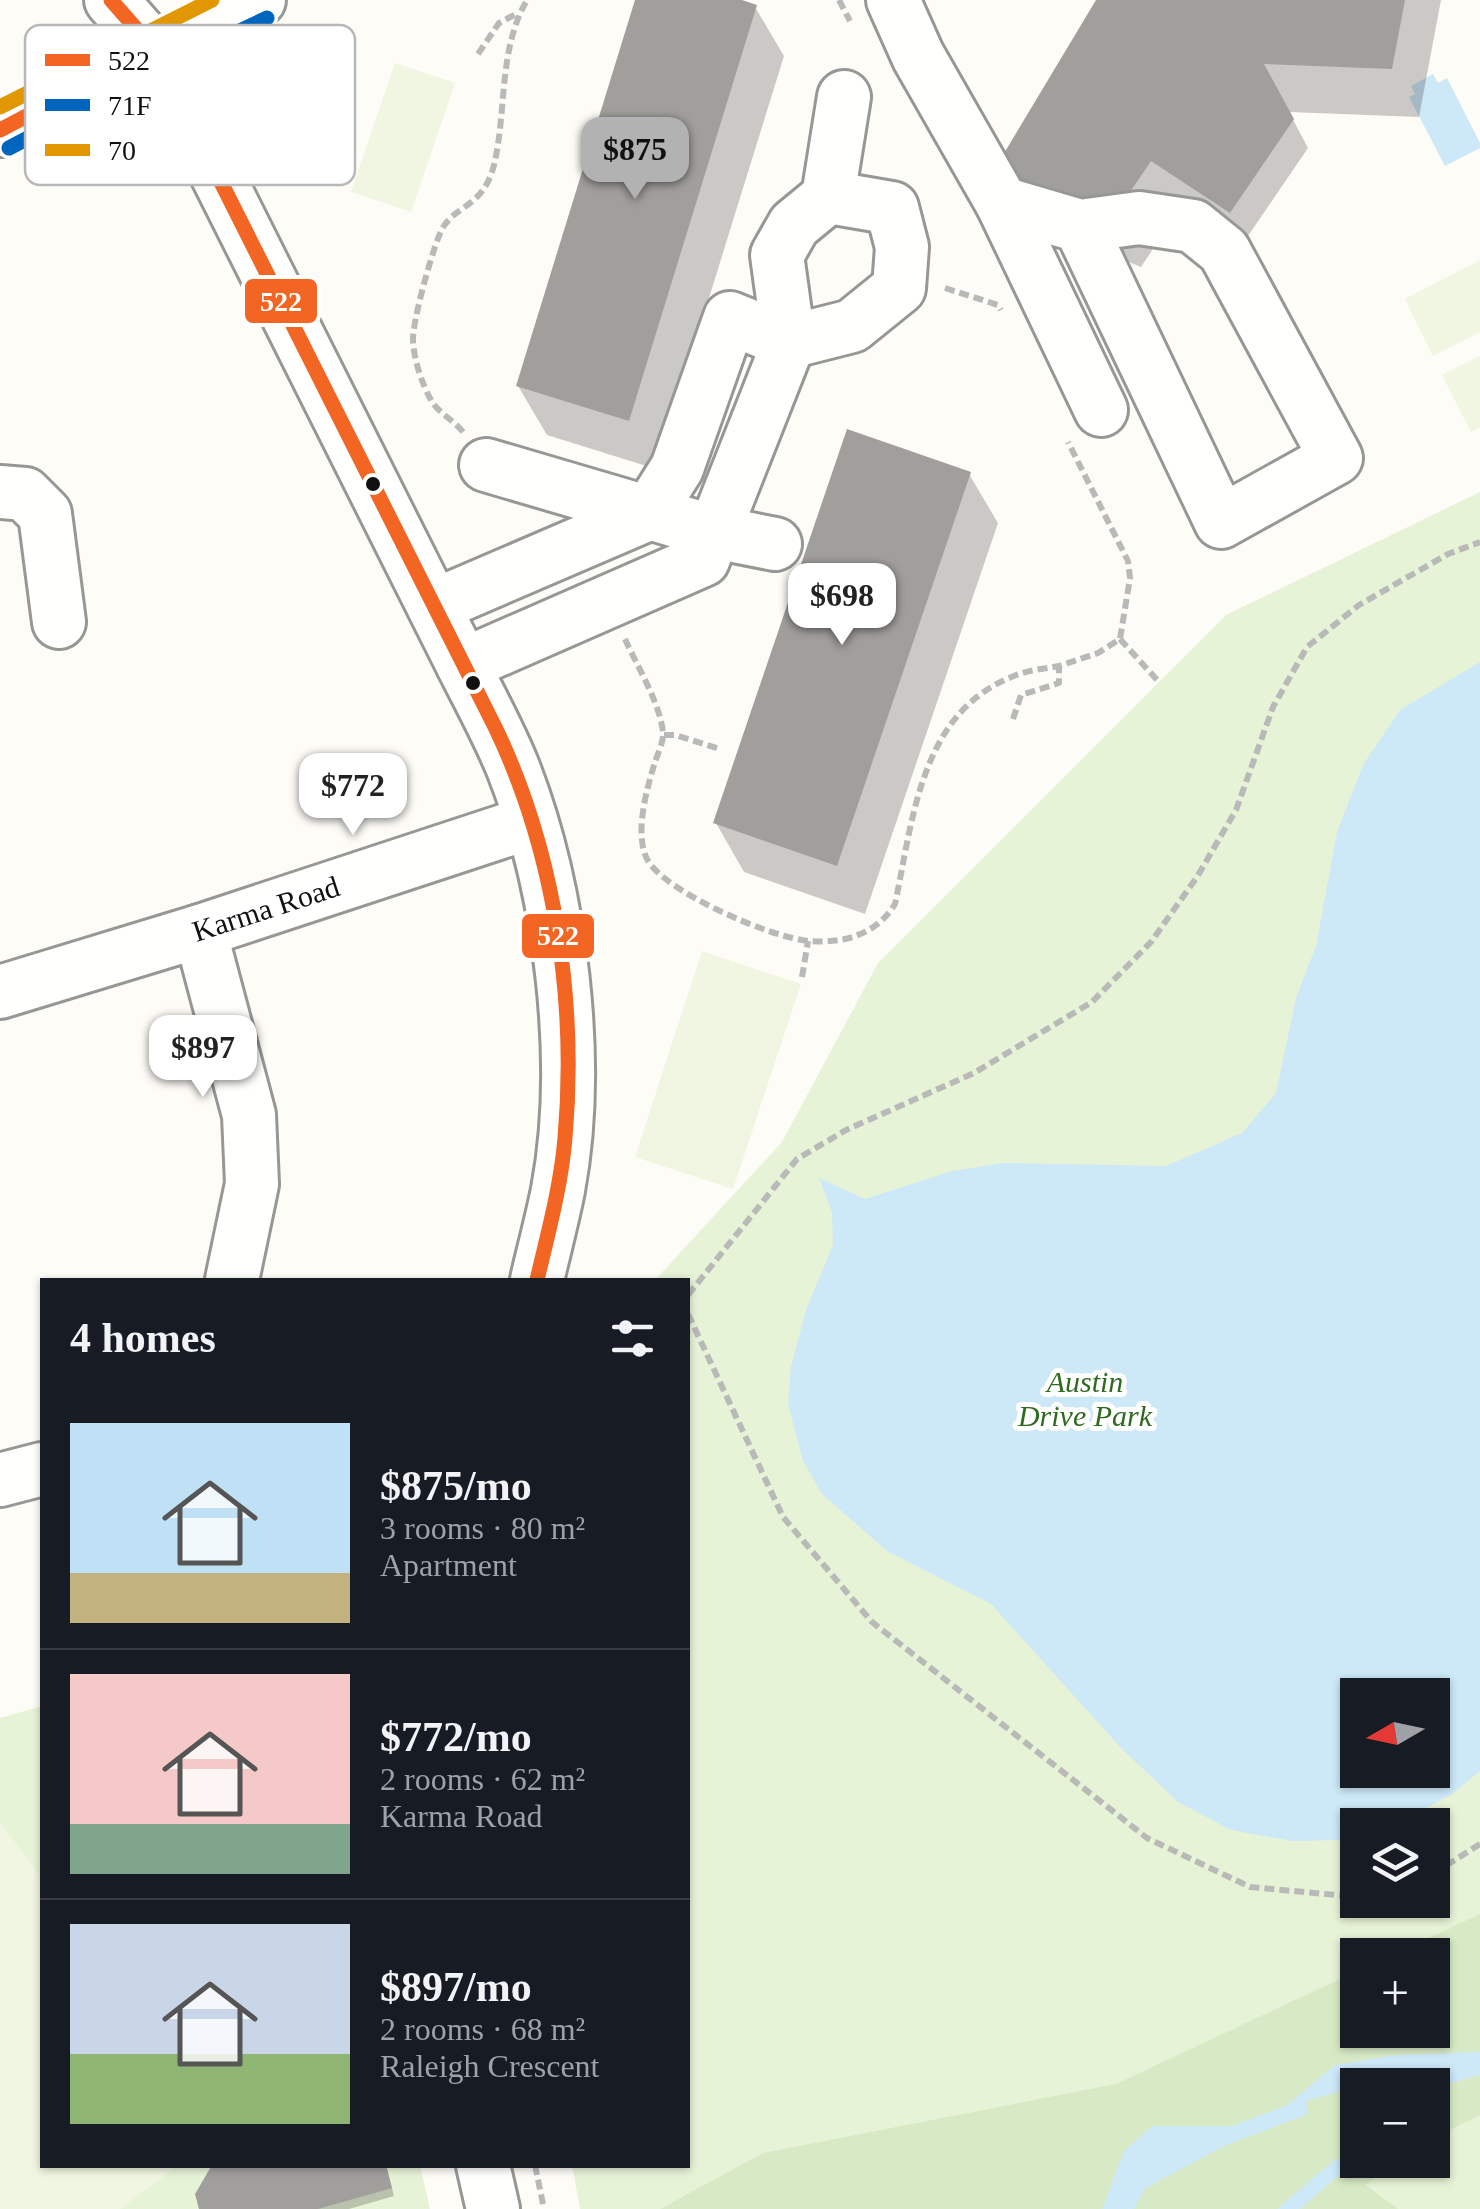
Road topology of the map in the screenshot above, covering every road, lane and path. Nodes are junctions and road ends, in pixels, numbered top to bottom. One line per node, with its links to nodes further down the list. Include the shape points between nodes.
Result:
1 (111, 0): 6 (street)
2 (259, 0): 6 (street)
3 (527, 0): 5 (path)
4 (893, 0): 13 (street)
5 (520, 12): 7 (path, via 499,22); 19 (path, via 504,76 494,166 482,196 443,227 413,340 433,405 454,420)
6 (154, 24)
7 (478, 54)
8 (844, 97): 12 (street)
9 (25, 113): 10 (street)
10 (0, 130)
11 (220, 185): 26 (street)
12 (828, 197): 15 (street, via 892,208 902,247); 17 (street, via 794,225 776,256)
13 (1002, 203): 14 (street); 18 (street)
14 (1080, 226): 14 (street, via 1221,522 1336,458 1224,251 1193,226 1139,218)
15 (900, 274): 16 (path, via 998,304); 17 (street, via 900,288 852,326)
16 (1006, 322)
17 (789, 342): 21 (street, via 730,318 676,468); 22 (street)
18 (1084, 425): 28 (path, via 1128,561)
19 (486, 465): 21 (street)
20 (0, 492): 27 (street, via 25,494 45,514)
21 (648, 514): 22 (street); 26 (street)
22 (714, 532): 24 (street); 25 (street, via 703,560)
23 (1480, 542): 42 (path, via 1359,606 1307,647 1273,706 1236,810 1196,877 1151,942 1092,1002 974,1073 797,1159)
24 (775, 544)
25 (608, 601): 29 (street); 33 (path)
26 (434, 606): 29 (street)
27 (59, 622)
28 (1120, 639): 30 (path); 31 (path)
29 (463, 664): 35 (street)
30 (1059, 666): 32 (path, via 1059,683 1021,695); 37 (path, via 1014,676 984,692 945,729 926,763 896,904 885,922 846,938)
31 (1158, 681)
32 (1012, 718)
33 (664, 735): 34 (path); 37 (path, via 642,808 645,856 655,871 717,912)
34 (720, 749)
35 (532, 822): 36 (street, Karma Road); 41 (street, via 561,951 568,1088 558,1188)
36 (200, 932): 39 (street, Karma Road); 40 (street, via 248,1115 252,1184)
37 (808, 941): 38 (path)
38 (802, 976)
39 (0, 992)
40 (232, 1278)
41 (537, 1278)
42 (690, 1293)
43 (690, 1318): 48 (path, via 783,1517 872,1622 1148,1838 1250,1887)
44 (40, 1470): 45 (street)
45 (0, 1480)
46 (1480, 1844): 47 (path)
47 (1450, 1864)
48 (1340, 1895)
49 (485, 2168): 51 (street)
50 (536, 2168): 52 (path)
51 (493, 2209)
52 (544, 2209)

